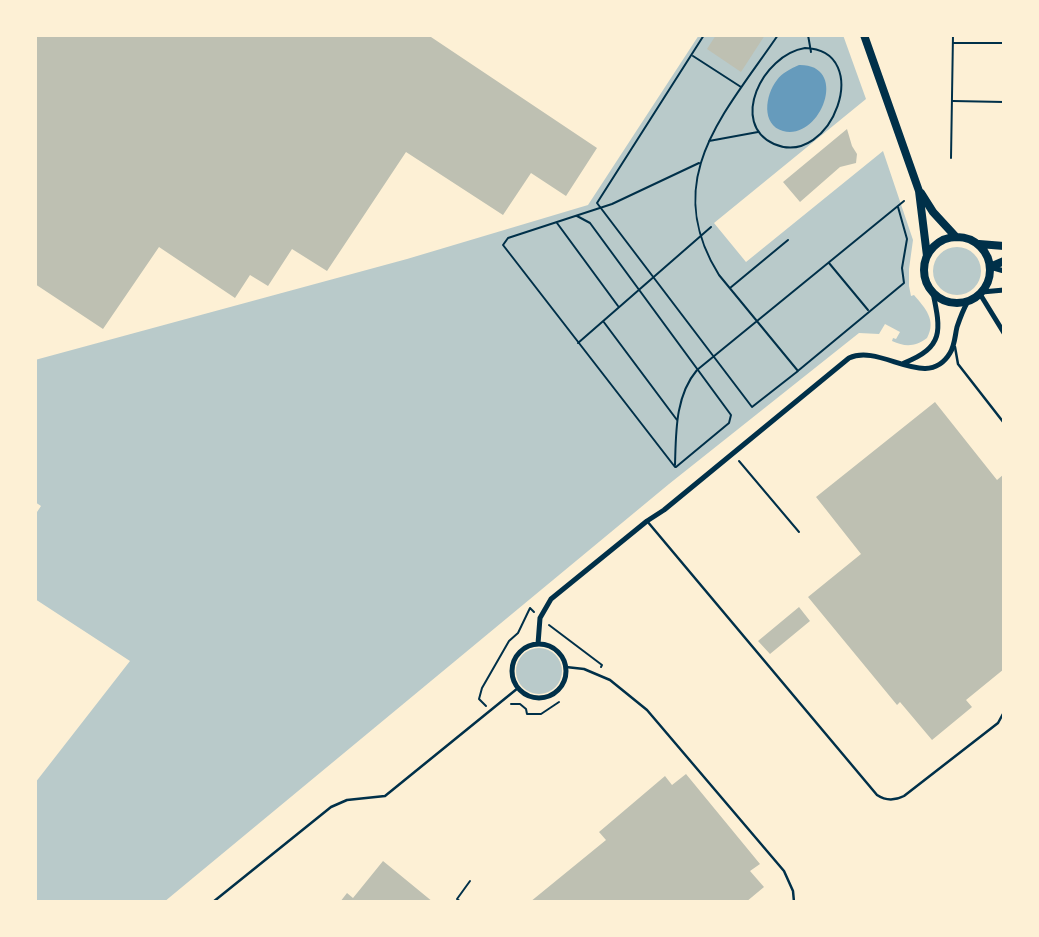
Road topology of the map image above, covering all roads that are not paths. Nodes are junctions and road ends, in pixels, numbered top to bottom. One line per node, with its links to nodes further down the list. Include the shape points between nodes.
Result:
1 (864, 35): 2 (main road)
2 (919, 191): 3 (main road); 6 (main road)
3 (956, 237): 4 (main road); 6 (main road, via 939,243)
4 (976, 243): 5 (main road); 8 (main road, via 986,253)
5 (1004, 246)
6 (927, 256): 11 (main road, via 924,271)
7 (1004, 261): 8 (main road)
8 (990, 267): 9 (street); 12 (main road)
9 (1004, 271)
10 (1004, 290): 12 (street)
11 (933, 293): 13 (main road, via 949,302); 16 (street, via 936,340 925,353)
12 (981, 293): 13 (main road); 14 (street)
13 (968, 302): 15 (street)
14 (1004, 333)
15 (955, 341): 16 (street, via 951,352 933,368); 17 (lane, via 958,364)
16 (904, 363): 18 (street, via 864,354 849,358)
17 (1004, 423)
18 (647, 521): 19 (street, via 551,599 540,618); 22 (lane, via 883,799 904,796 998,723)
19 (538, 644): 20 (street, via 553,648); 21 (street, via 524,649 514,660 512,675)
20 (566, 667): 21 (street, via 564,682 548,697 530,697); 24 (lane, via 616,683 647,710 784,871)
21 (518, 688): 23 (lane, via 385,796 347,800 331,807)
22 (1004, 712)
23 (213, 902)
24 (794, 902)

